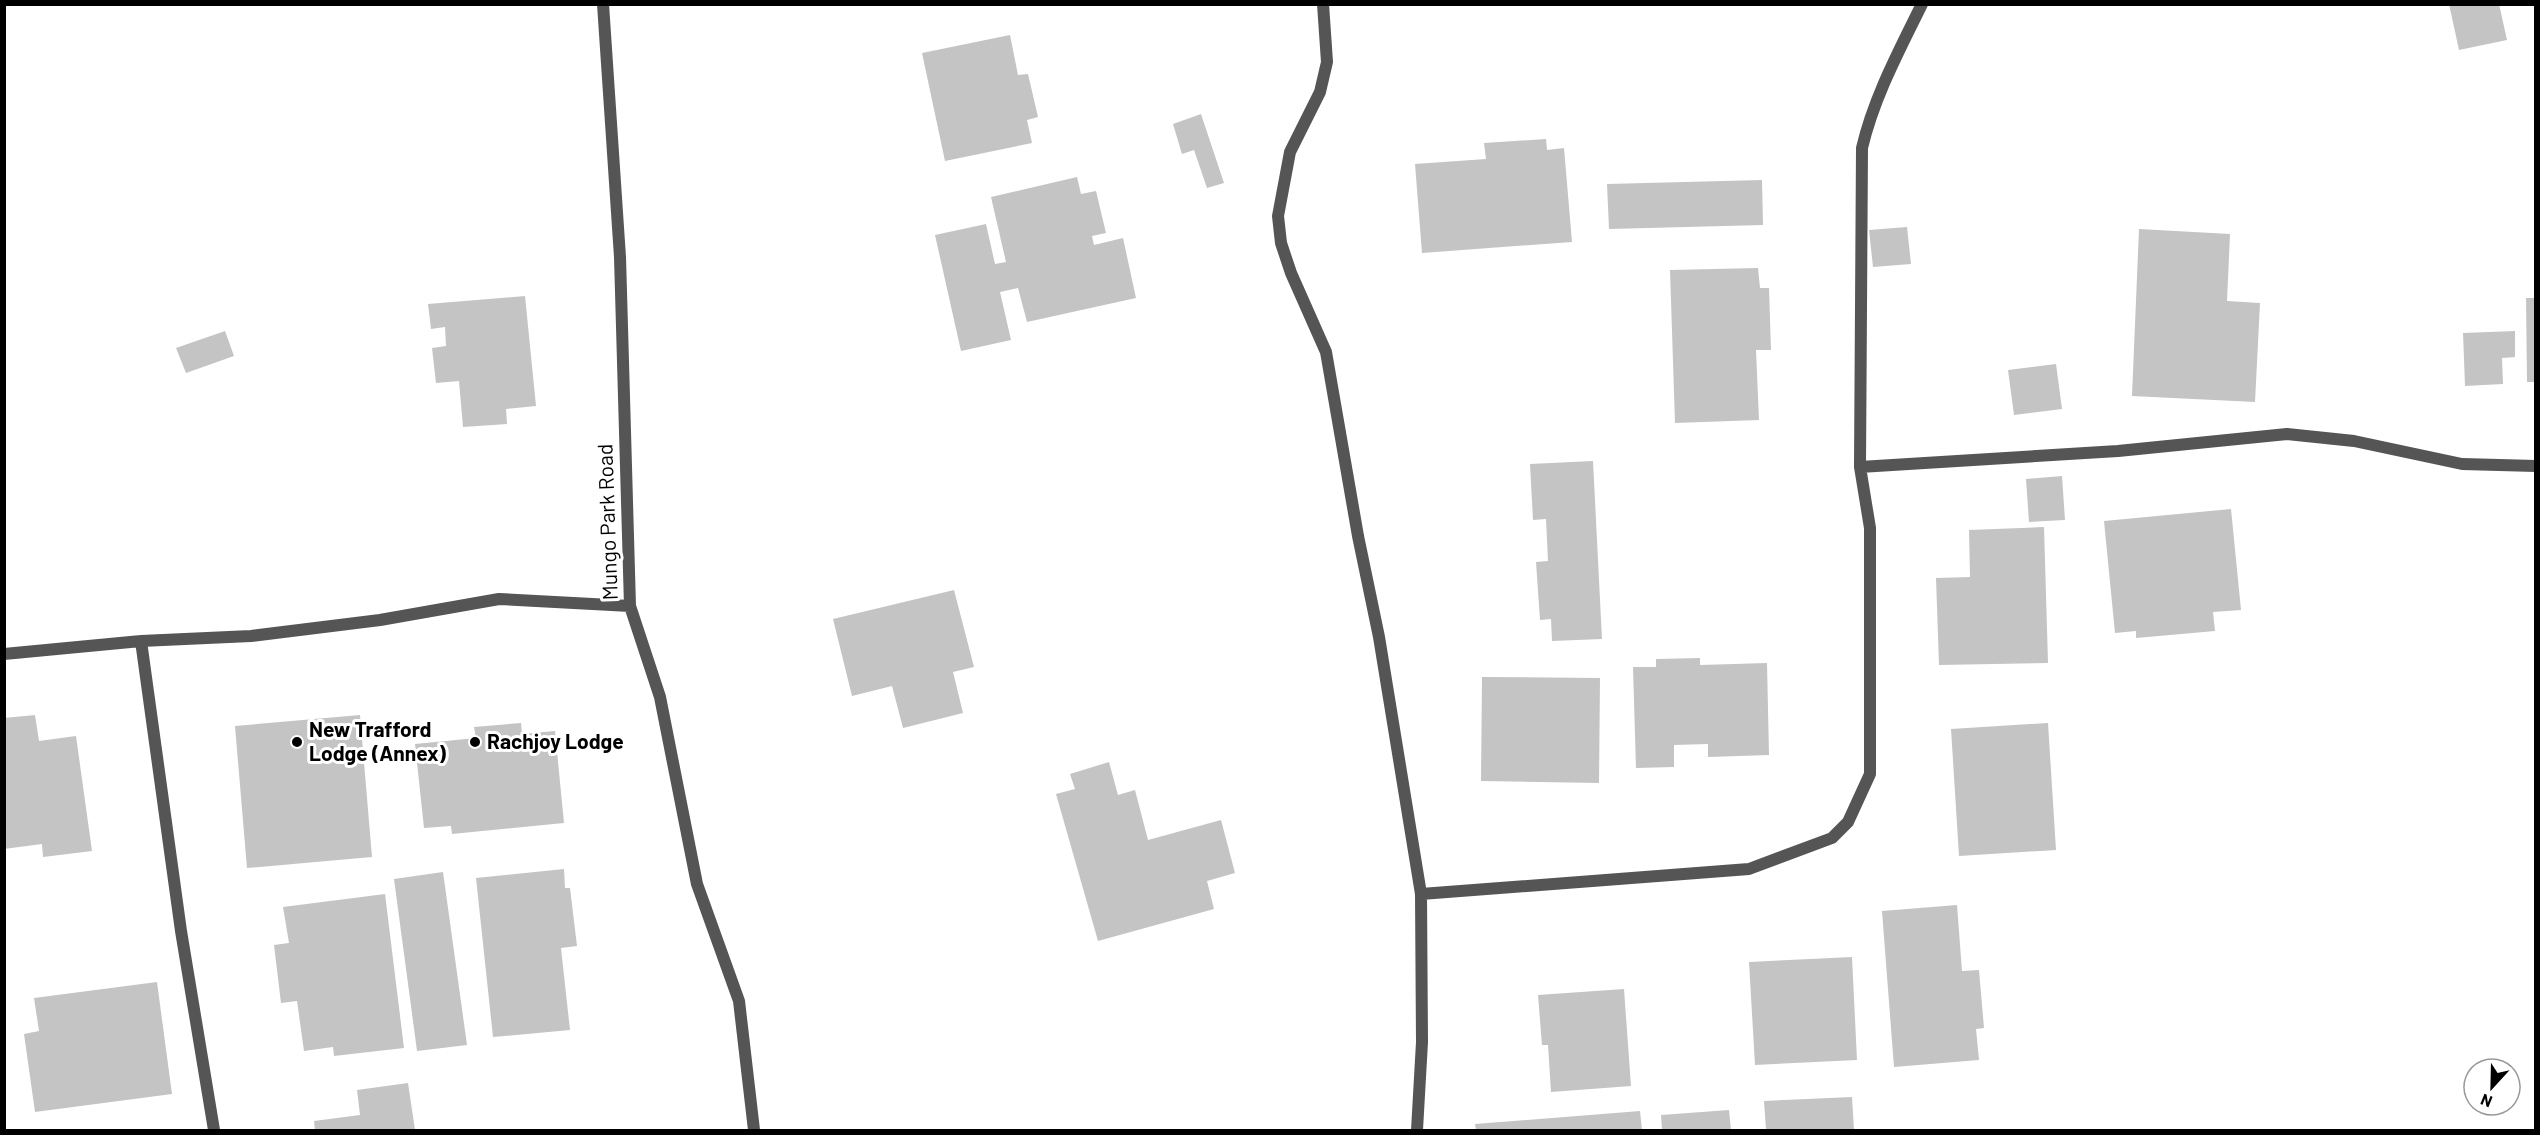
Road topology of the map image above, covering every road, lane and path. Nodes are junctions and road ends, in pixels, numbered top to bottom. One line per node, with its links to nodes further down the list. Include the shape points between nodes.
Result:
1 (603, 4): 6 (street, Mungo Park Road, via 620,257)
2 (1323, 4): 9 (street, via 1327,62 1320,92 1290,152 1278,216 1281,243 1326,352 1379,637)
3 (1922, 4): 5 (street, via 1886,77 1862,148)
4 (2535, 466): 5 (street, via 2462,464 2354,441 2287,434 2118,451)
5 (1860, 467): 9 (street, via 1870,528 1870,774 1859,802 1832,838 1749,869)
6 (630, 606): 7 (street, via 499,599 380,620 251,636); 11 (street, Mungo Park Road, via 660,697 697,884 739,1001)
7 (141, 641): 8 (street); 10 (street)
8 (4, 654)
9 (1421, 894): 12 (street, via 1422,1042)
10 (214, 1131)
11 (754, 1131)
12 (1417, 1131)

